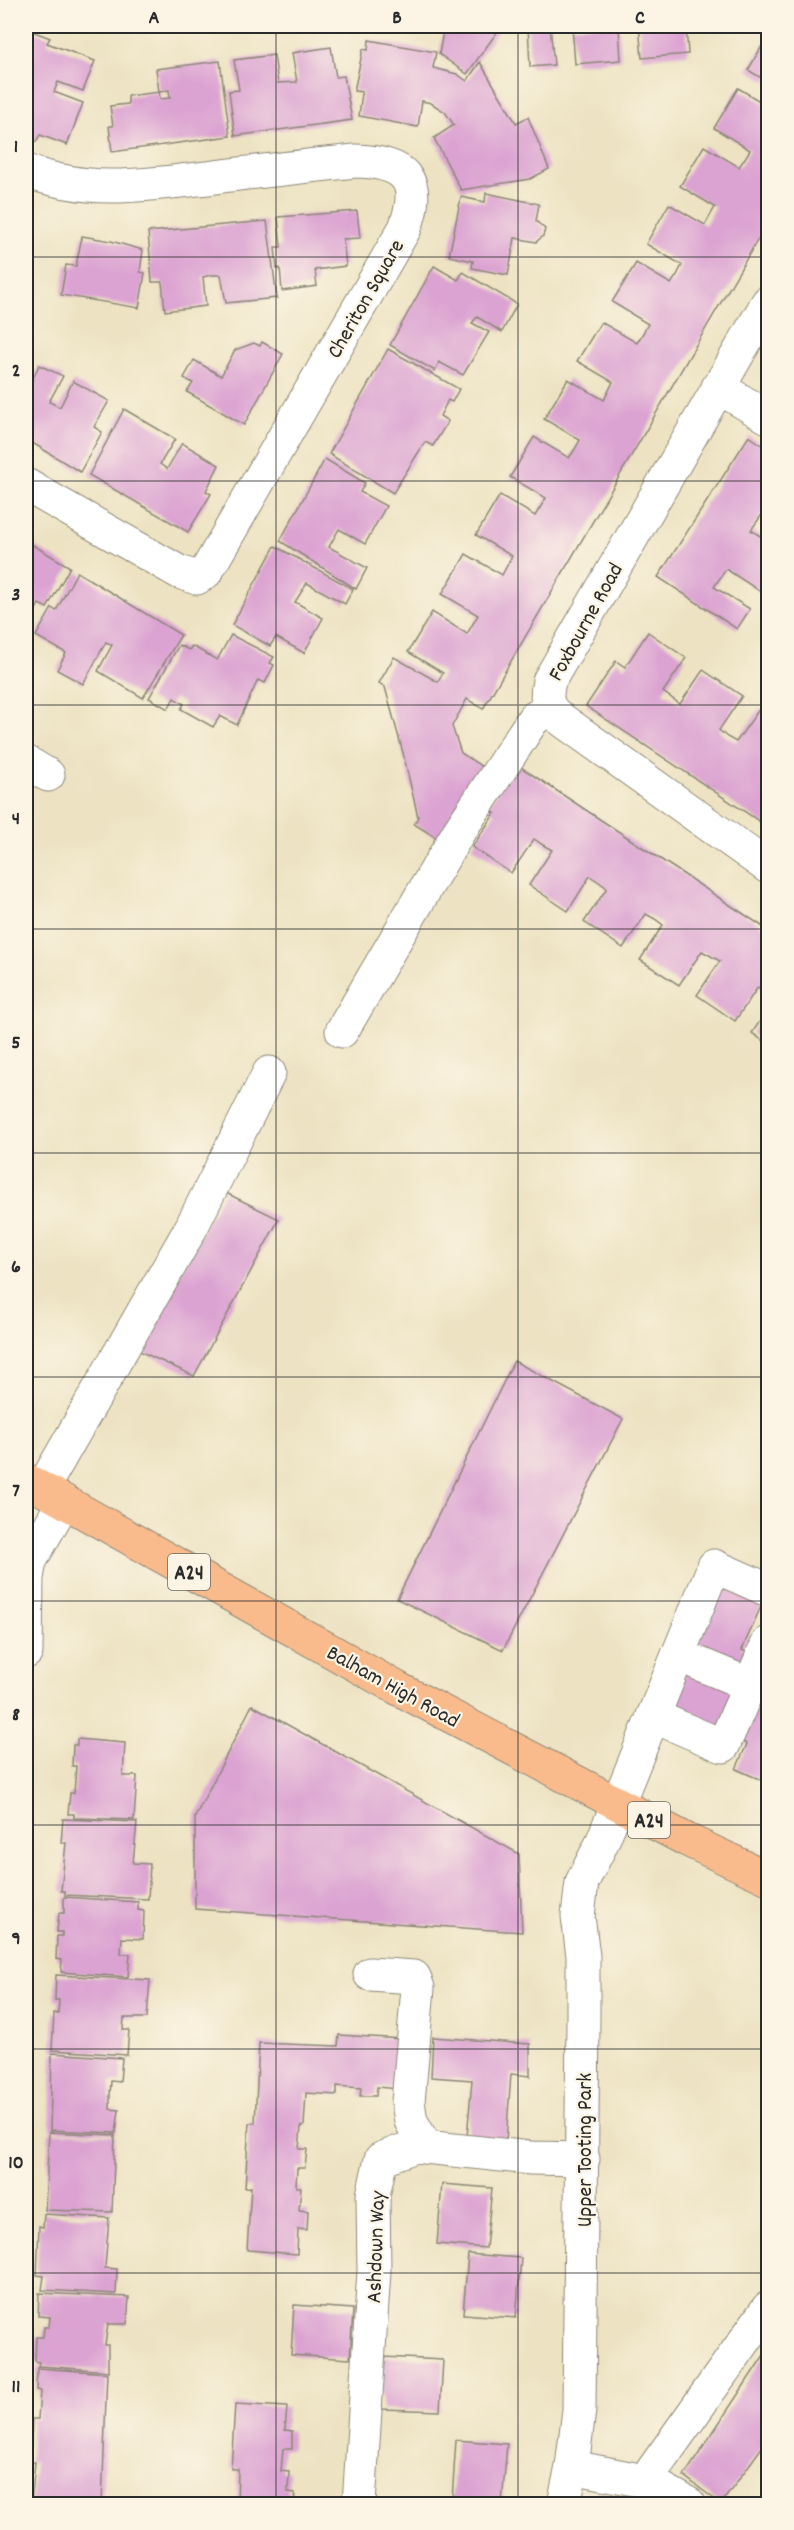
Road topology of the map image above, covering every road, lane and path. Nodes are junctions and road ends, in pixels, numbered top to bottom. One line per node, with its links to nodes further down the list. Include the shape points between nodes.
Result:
1 (26, 171): 5 (street, Cheriton Square, via 100,188 355,160 377,161 404,174 411,195 405,228 206,572 197,578 179,572)
2 (768, 302): 3 (street, Foxbourne Road)
3 (718, 387): 4 (street); 6 (street, Foxbourne Road, via 549,681 546,695)
4 (768, 417)
5 (26, 485)
6 (550, 710): 7 (street, Foxbourne Road); 8 (street, via 534,718 458,833)
7 (768, 867)
8 (342, 1031)
9 (269, 1073): 10 (street, via 190,1230)
10 (44, 1490): 12 (street, via 27,1578); 17 (highway, Balham High Road / A24, via 398,1688)
11 (768, 1590): 14 (street, Upper Tooting Park, via 714,1566)
12 (26, 1640)
13 (768, 1643): 15 (street)
14 (678, 1655): 15 (street); 16 (street, Upper Tooting Park)
15 (750, 1685): 16 (street, via 723,1746)
16 (653, 1716): 17 (street, Upper Tooting Park)
17 (618, 1803): 18 (highway, Balham High Road / A24); 21 (street, Upper Tooting Park, via 579,1892 583,1956)
18 (768, 1878)
19 (370, 1974): 20 (street, via 416,1979 408,2102 411,2121)
20 (425, 2146): 21 (street, Ashdown Way, via 531,2158); 25 (street, Ashdown Way, via 381,2159 373,2195 374,2271)
21 (583, 2159): 23 (street, Upper Tooting Park, via 579,2410)
22 (768, 2308): 24 (street)
23 (572, 2467): 24 (street); 26 (street, Upper Tooting Park)
24 (645, 2481): 27 (street)
25 (359, 2505)
26 (564, 2505)
27 (689, 2505)

